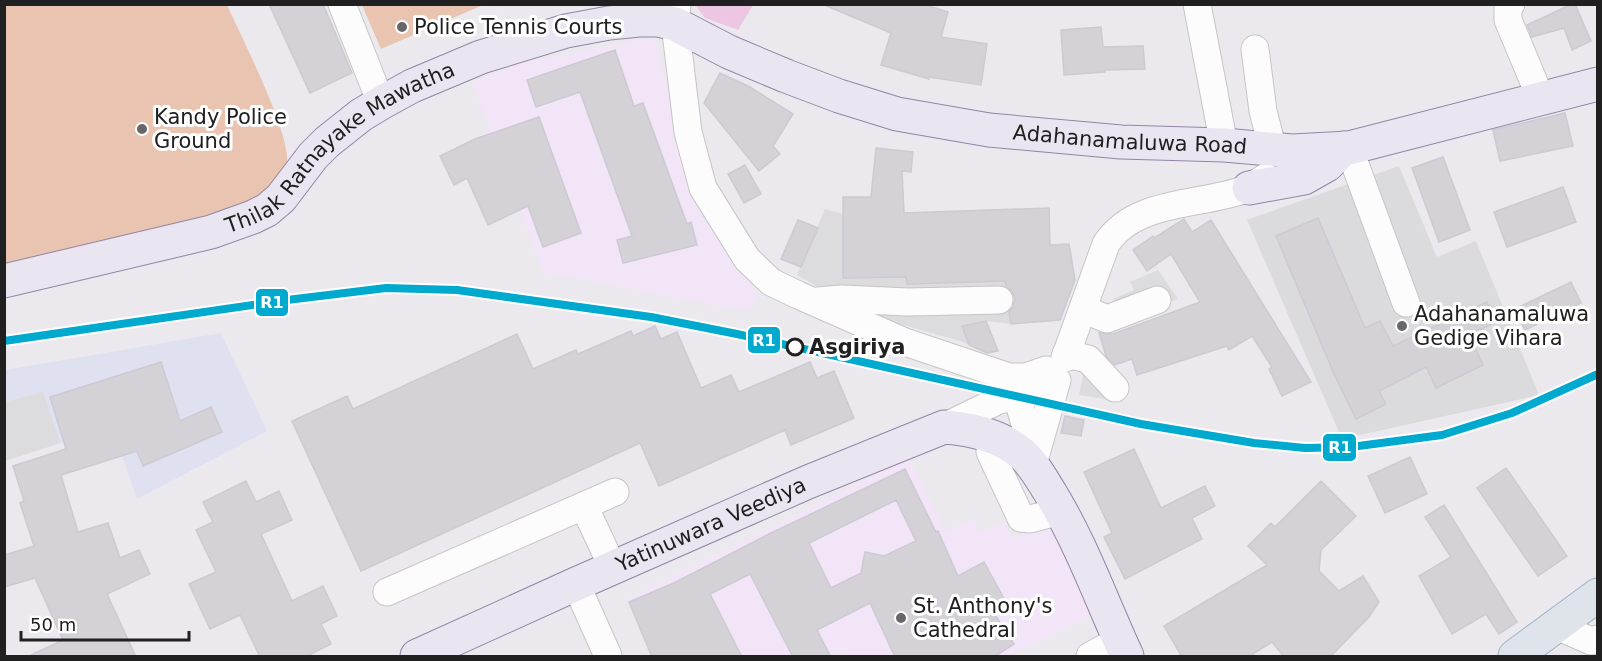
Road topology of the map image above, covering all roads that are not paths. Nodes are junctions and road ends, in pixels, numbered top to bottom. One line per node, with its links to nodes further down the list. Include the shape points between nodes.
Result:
1 (342, 4): 8 (street)
2 (1197, 4): 9 (street)
3 (1511, 4): 7 (street, via 1508,20)
4 (676, 14): 8 (main road, Thilak Ratnayake Mawatha, via 658,20 566,31 481,57); 9 (main road, Adahanamaluwa Road, via 729,52 838,96 897,114 1060,137); 16 (street, via 688,132 703,188 747,259 771,282)
5 (1255, 49): 11 (street, via 1263,111)
6 (1598, 84): 7 (main road, Adahanamaluwa Road)
7 (1541, 99): 10 (main road, Adahanamaluwa Road)
8 (381, 103): 13 (main road, Thilak Ratnayake Mawatha, via 327,142 281,198 253,217 211,232)
9 (1224, 145): 11 (main road, Adahanamaluwa Road)
10 (1347, 148): 11 (main road, Adahanamaluwa Road); 12 (main road, via 1304,178); 17 (street)
11 (1282, 150): 12 (street, via 1272,173)
12 (1249, 188): 18 (street, via 1170,206 1118,230 1106,244)
13 (4, 281)
14 (999, 300): 16 (street)
15 (1158, 300): 18 (street, via 1107,319)
16 (814, 302): 19 (street)
17 (1406, 303)
18 (1083, 309): 20 (street)
19 (956, 360): 21 (street); 24 (street, via 973,373 978,389 971,402)
20 (1057, 365): 21 (street, via 1019,378); 22 (street, via 1088,359); 23 (street); 25 (street)
21 (986, 370): 23 (street)
22 (1115, 388)
23 (1017, 397): 24 (street, via 999,400); 25 (street, via 1030,444)
24 (944, 427): 25 (main road, Yatinuwara Veediya, via 984,433); 29 (main road, Yatinuwara Veediya)
25 (1011, 454): 28 (main road); 28 (street, via 1016,510 1021,518)
26 (615, 492): 27 (street)
27 (584, 506): 29 (street); 31 (street)
28 (1061, 511): 35 (main road)
29 (613, 568): 30 (main road, Yatinuwara Veediya)
30 (576, 584): 36 (main road, Yatinuwara Veediya); 37 (street)
31 (387, 592)
32 (1598, 595): 33 (highway)
33 (1557, 626): 34 (street, via 1591,641); 39 (highway)
34 (1598, 639)
35 (1124, 648): 38 (street)
36 (417, 657)
37 (608, 657)
38 (1090, 657)
39 (1515, 657)

